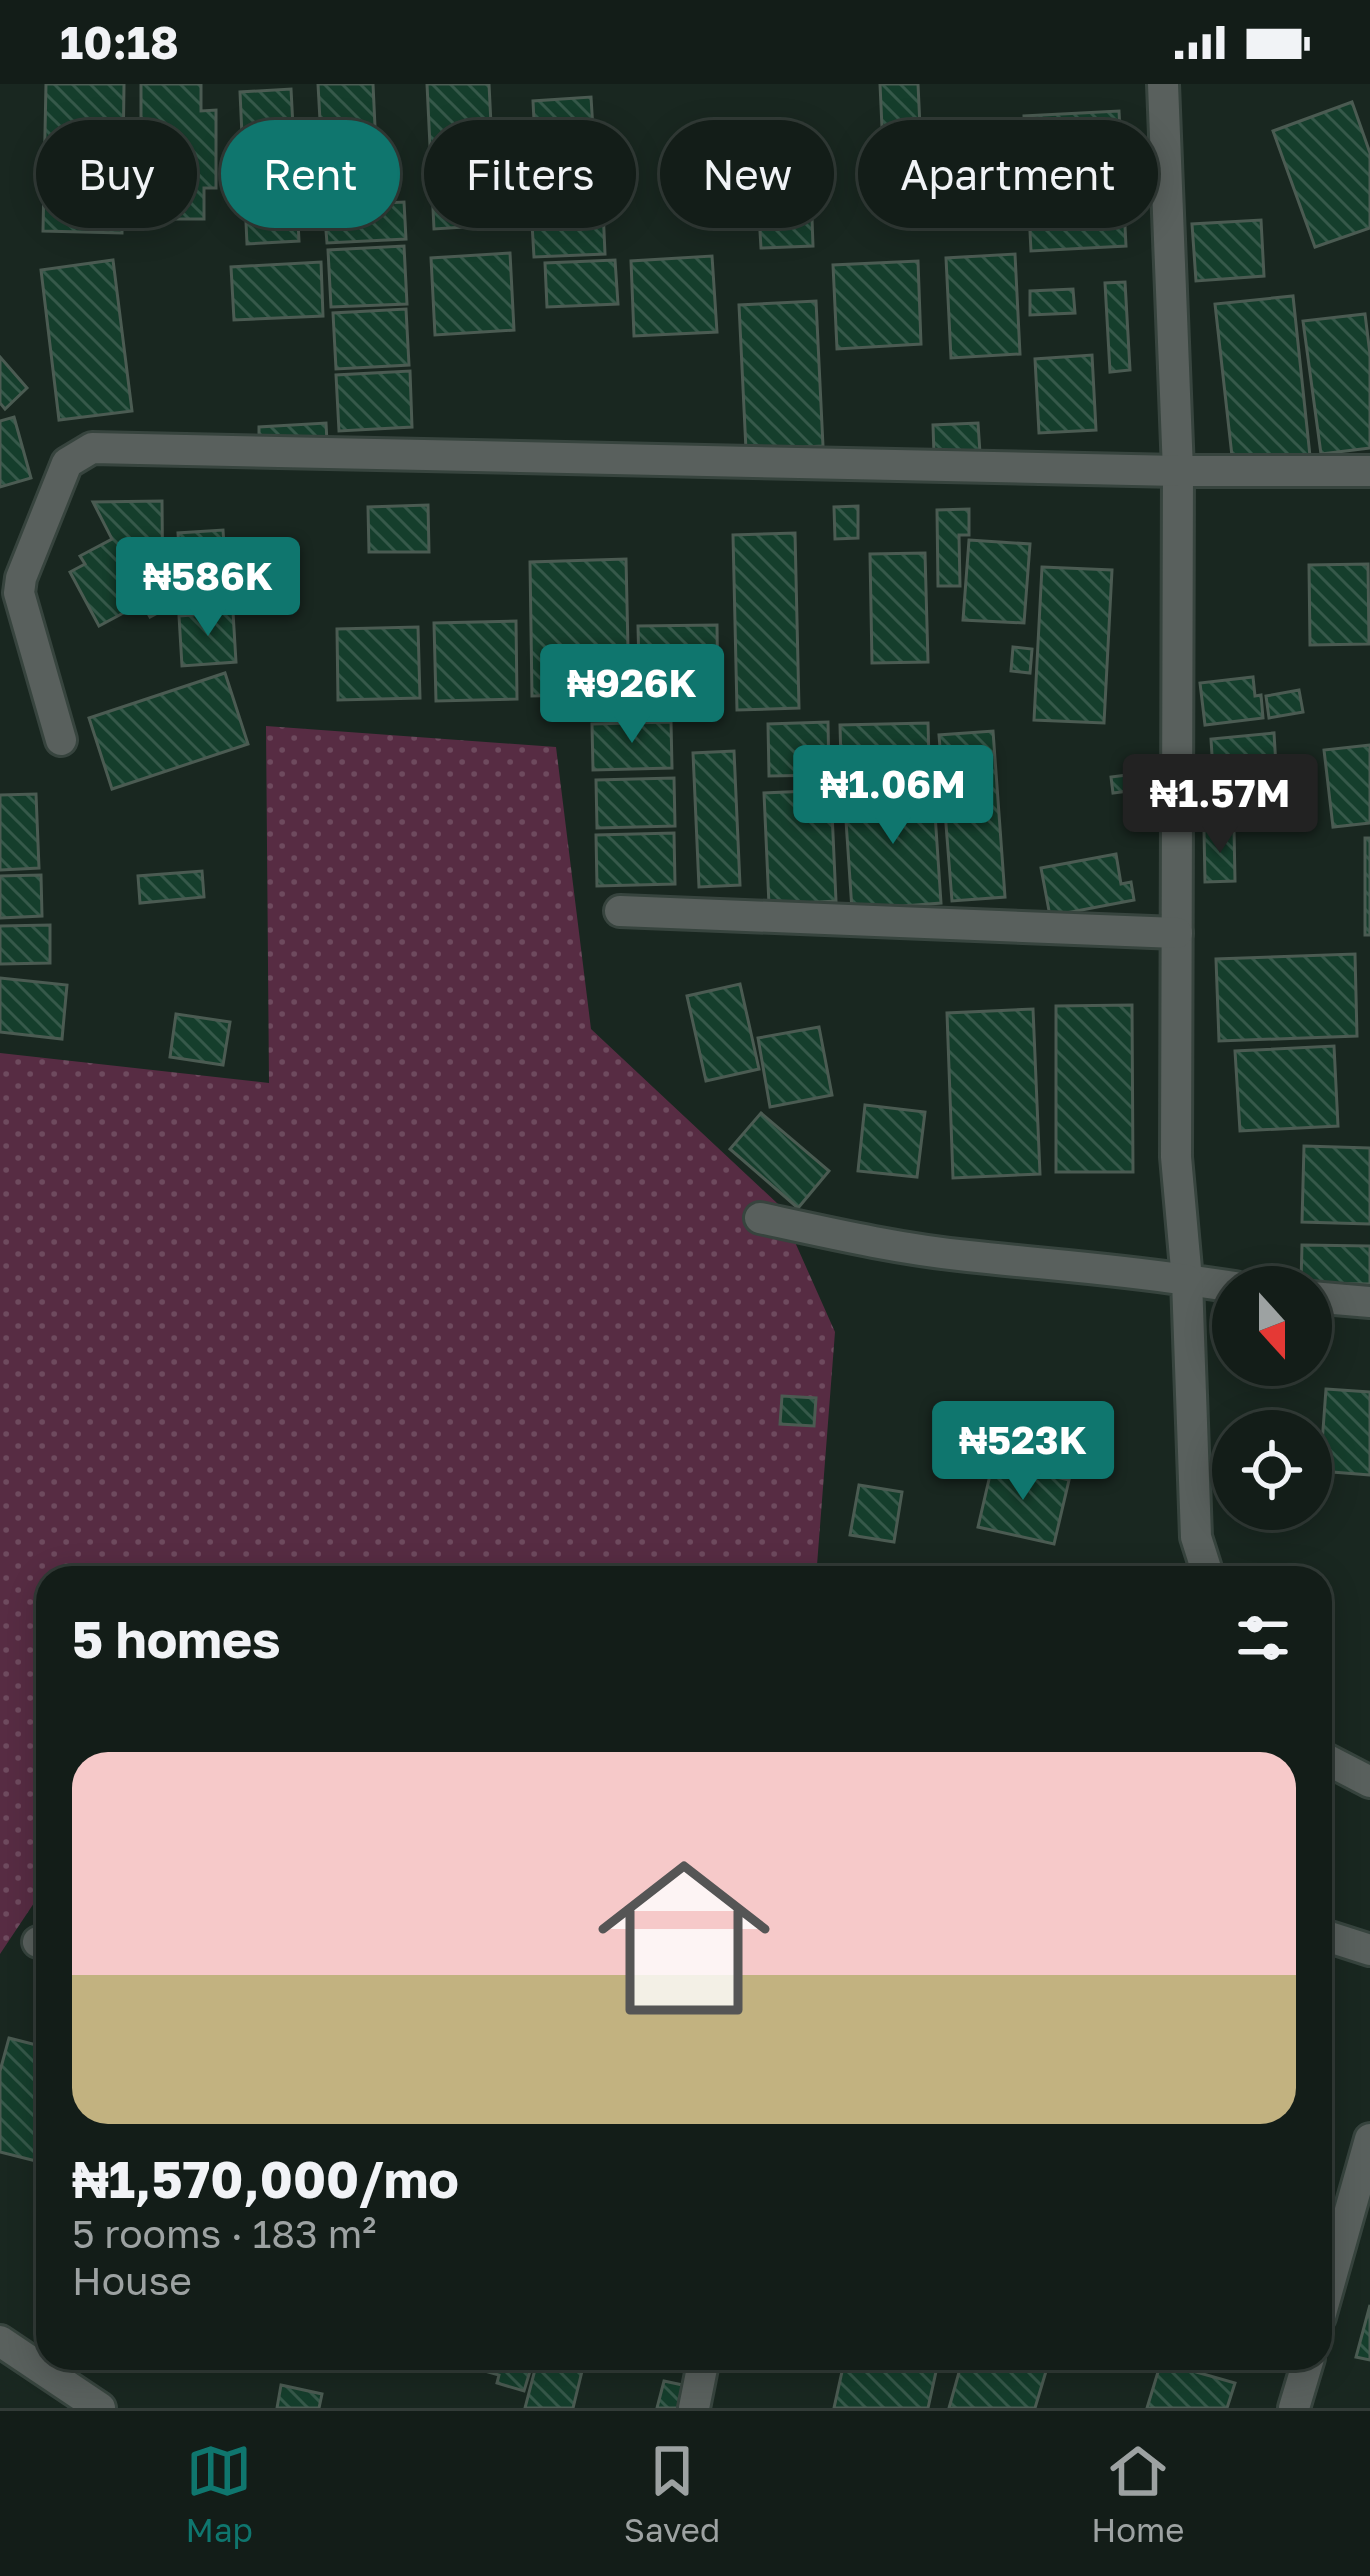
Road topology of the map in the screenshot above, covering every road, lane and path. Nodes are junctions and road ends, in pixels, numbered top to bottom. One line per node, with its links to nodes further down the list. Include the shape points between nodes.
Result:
1 (1163, 84): 2 (street)
2 (1178, 471): 3 (street); 4 (street, via 92,448 68,464); 7 (street)
3 (1370, 471)
4 (9, 594): 5 (street)
5 (61, 740)
6 (620, 911): 7 (street)
7 (1177, 934): 9 (street, via 1176,1157)
8 (760, 1218): 9 (street, via 880,1244)
9 (1187, 1280): 10 (street); 13 (street, via 1196,1538)
10 (1212, 1284)
11 (1332, 1299): 12 (street)
12 (1370, 1302)
13 (1204, 1566)
14 (1332, 1762): 15 (street)
15 (1370, 1782)
16 (1332, 1938): 17 (street)
17 (1370, 1949)
18 (1370, 2139): 19 (street)
19 (1332, 2274)
20 (0, 2341): 21 (street)
21 (36, 2365)
22 (43, 2370): 25 (street)
23 (702, 2370): 26 (street)
24 (1305, 2370): 27 (street)
25 (100, 2408)
26 (694, 2408)
27 (1294, 2408)

